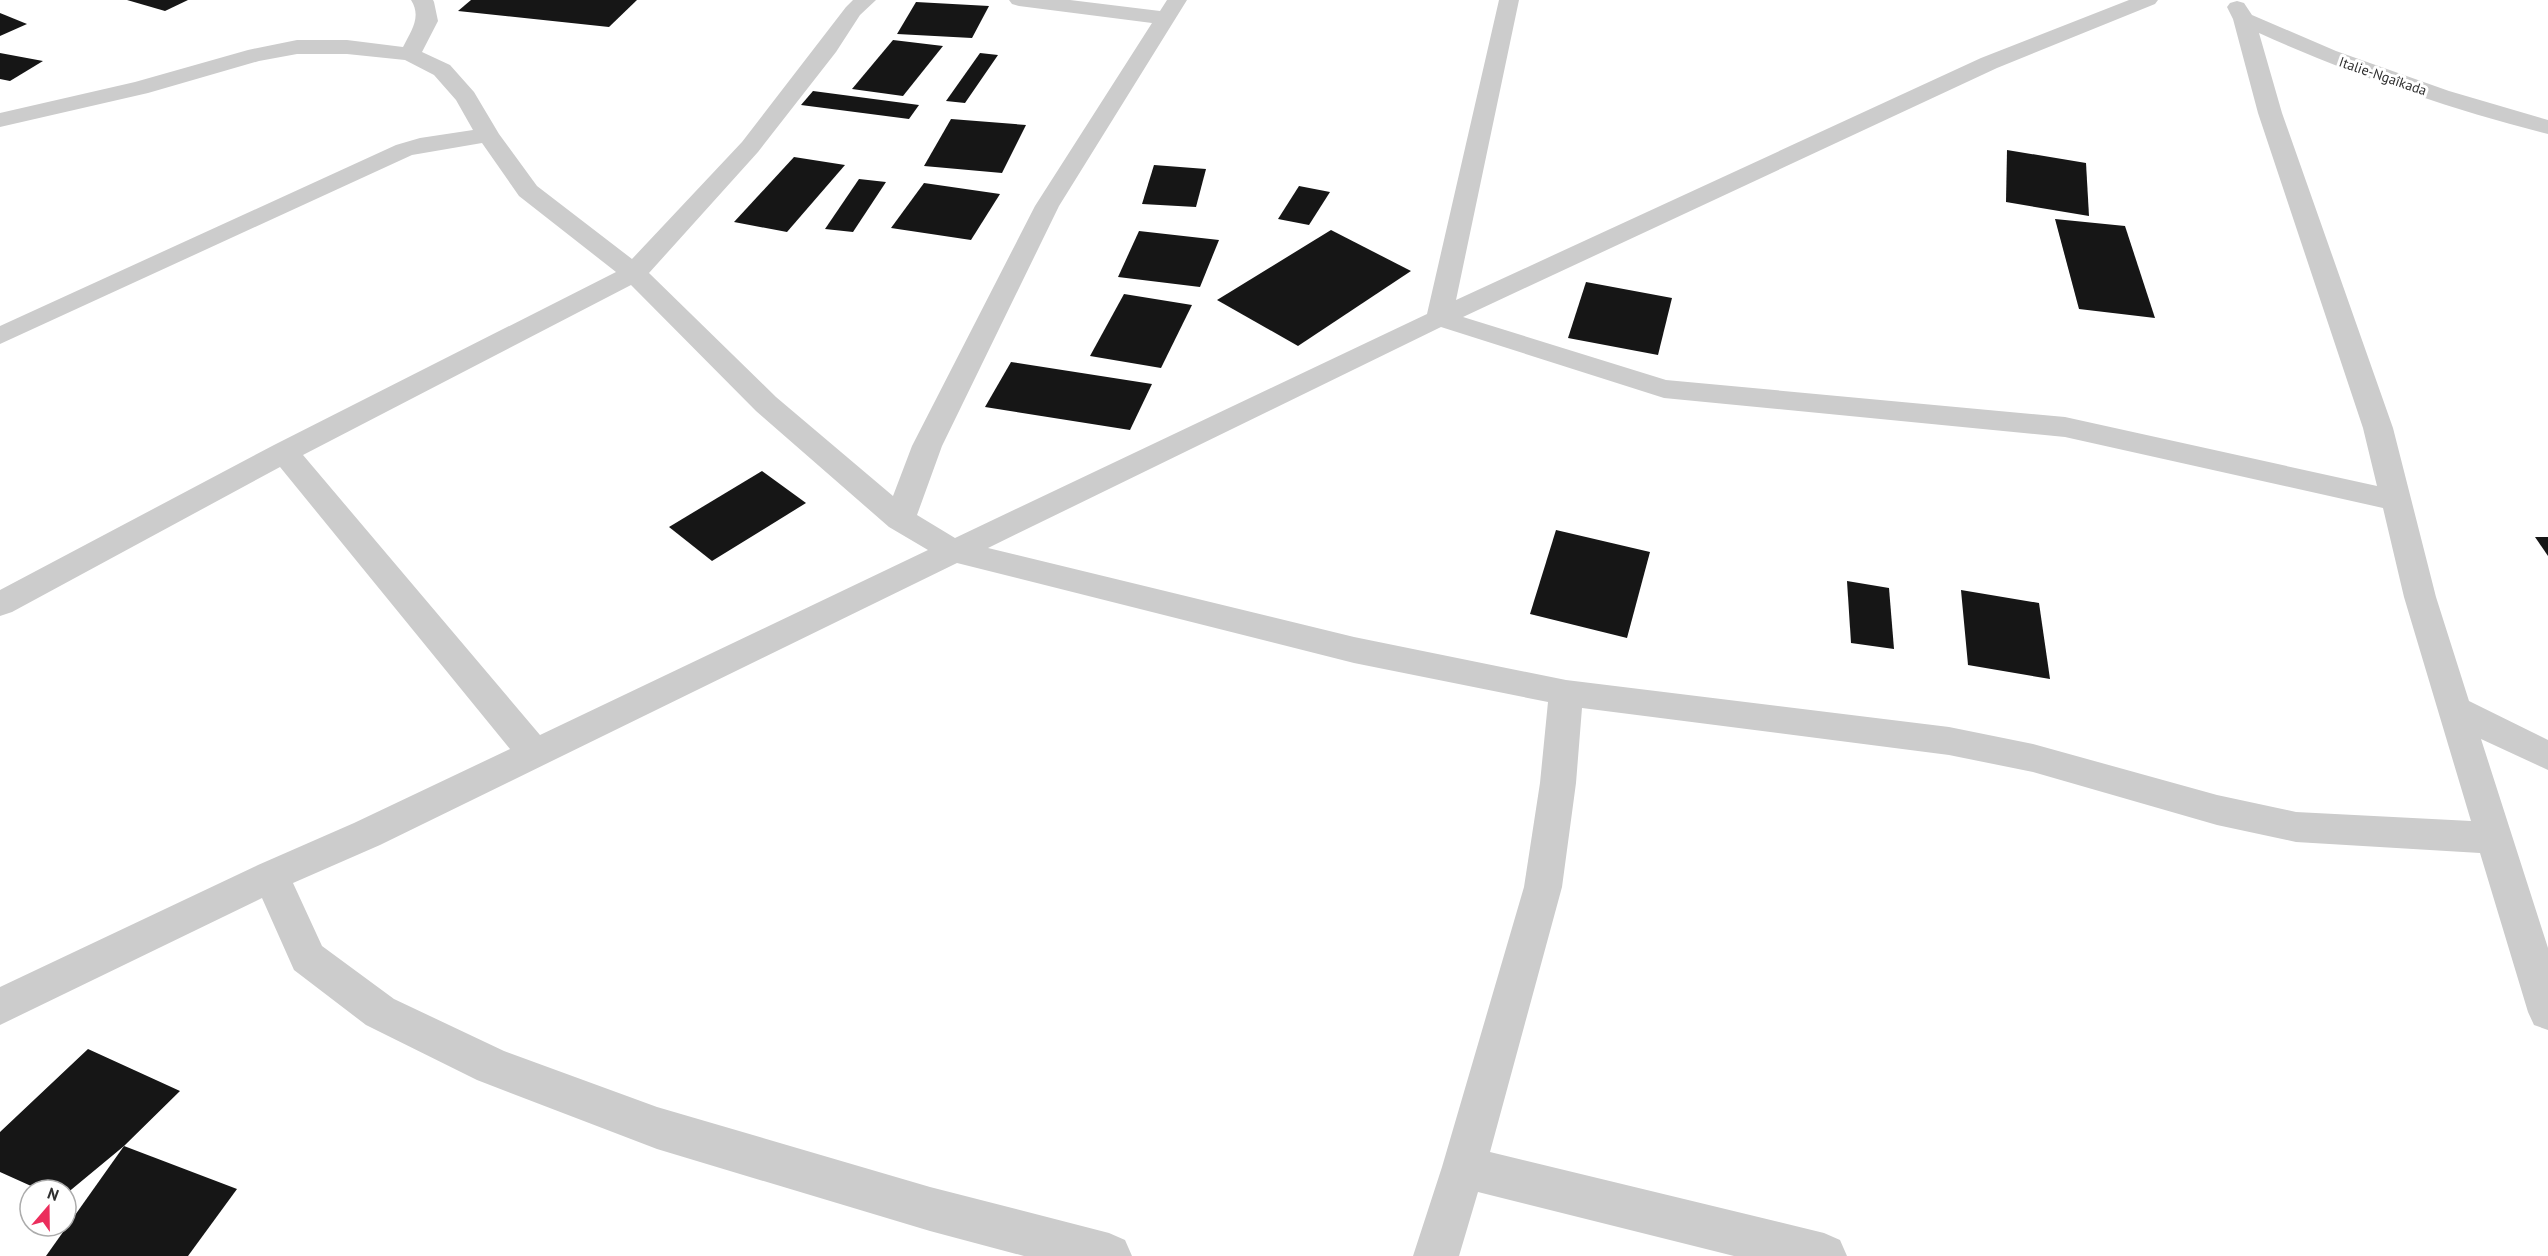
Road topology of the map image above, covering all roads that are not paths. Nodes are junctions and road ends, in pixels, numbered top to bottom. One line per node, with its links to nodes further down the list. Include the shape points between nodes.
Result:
1 (421, 0): 8 (street, via 427,21)
2 (866, 0): 12 (street, via 853,10 750,147)
3 (1019, 0): 6 (street)
4 (1509, 0): 13 (street)
5 (2148, 0): 13 (street, via 1989,63)
6 (1171, 9): 17 (street, via 1047,206 927,446)
7 (2238, 9): 10 (street, Italie-Ngaîkada, via 2328,56); 16 (street, via 2378,428)
8 (410, 54): 9 (street, via 347,47 297,47); 11 (street, via 441,70 466,97)
9 (0, 120)
10 (2548, 128)
11 (488, 135): 12 (street, via 528,191); 14 (street, via 404,150)
12 (634, 273): 15 (street); 17 (street, via 766,404)
13 (1439, 318): 16 (street, via 1664,388 2065,427); 18 (street)
14 (0, 336)
15 (284, 452): 19 (street); 22 (street)
16 (2397, 501): 21 (street, via 2420,597)
17 (900, 519): 18 (street)
18 (953, 552): 20 (street, via 1354,650); 22 (street)
19 (0, 604)
20 (1566, 693): 24 (street, via 1949,741 2033,758 2217,810 2296,827); 28 (street, via 1543,887)
21 (2454, 709): 23 (street); 24 (street)
22 (534, 753): 25 (street)
23 (2548, 756)
24 (2493, 838): 27 (street)
25 (271, 876): 26 (street); 29 (street, via 308,958 380,1012 492,1066 657,1128 930,1209)
26 (0, 1007)
27 (2548, 1012)
28 (1464, 1167): 30 (street); 31 (street)
29 (1109, 1256)
30 (1436, 1256)
31 (1824, 1256)

